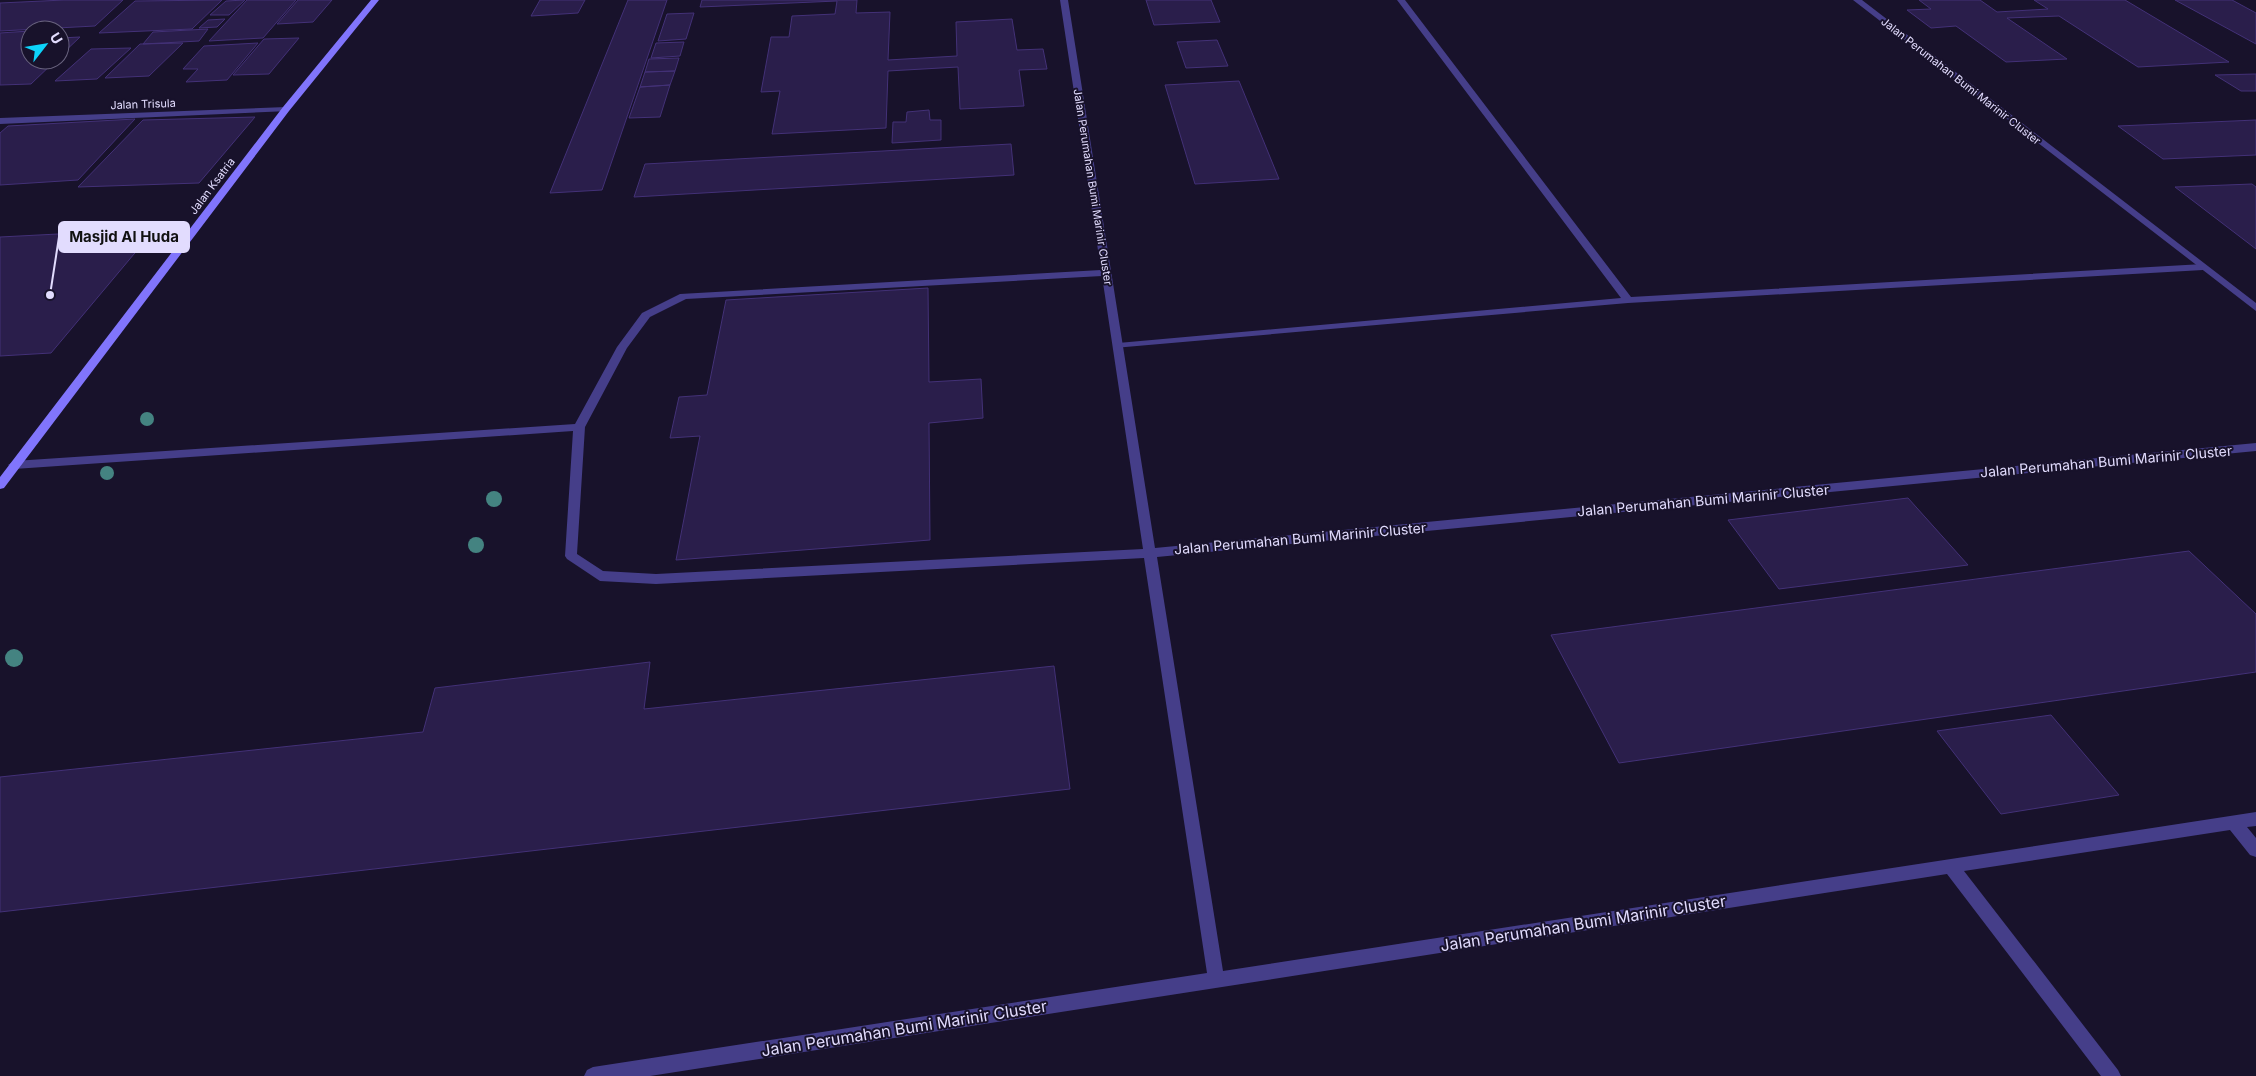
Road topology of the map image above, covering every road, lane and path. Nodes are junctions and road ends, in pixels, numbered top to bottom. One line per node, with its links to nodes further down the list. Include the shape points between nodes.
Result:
1 (375, 0): 5 (street, Jalan Ksatria)
2 (1064, 0): 8 (street, Jalan Perumahan Bumi Marinir Cluster)
3 (1401, 0): 9 (street)
4 (1857, 0): 7 (street, Jalan Perumahan Bumi Marinir Cluster)
5 (286, 109): 6 (street, Jalan Trisula); 14 (street, Jalan Ksatria)
6 (0, 121)
7 (2203, 267): 9 (street); 10 (street, Jalan Perumahan Bumi Marinir Cluster)
8 (1106, 274): 11 (street, Jalan Perumahan Bumi Marinir Cluster); 12 (street, via 684,296 646,315 622,347)
9 (1628, 300): 11 (street)
10 (2256, 308)
11 (1118, 346): 16 (street, Jalan Perumahan Bumi Marinir Cluster)
12 (579, 427): 14 (street); 16 (street, via 571,556 600,576 656,579)
13 (2256, 447): 16 (street, Jalan Perumahan Bumi Marinir Cluster)
14 (14, 465): 15 (street, Jalan Ksatria)
15 (0, 485)
16 (1150, 552): 21 (street, Jalan Perumahan Bumi Marinir Cluster)
17 (2256, 819): 18 (street, Jalan Perumahan Bumi Marinir Cluster)
18 (2234, 823): 19 (street); 20 (street, Jalan Perumahan Bumi Marinir Cluster)
19 (2256, 850)
20 (1950, 866): 21 (street, Jalan Perumahan Bumi Marinir Cluster); 23 (street)
21 (1216, 980): 22 (street, Jalan Perumahan Bumi Marinir Cluster)
22 (593, 1076)
23 (2112, 1076)

